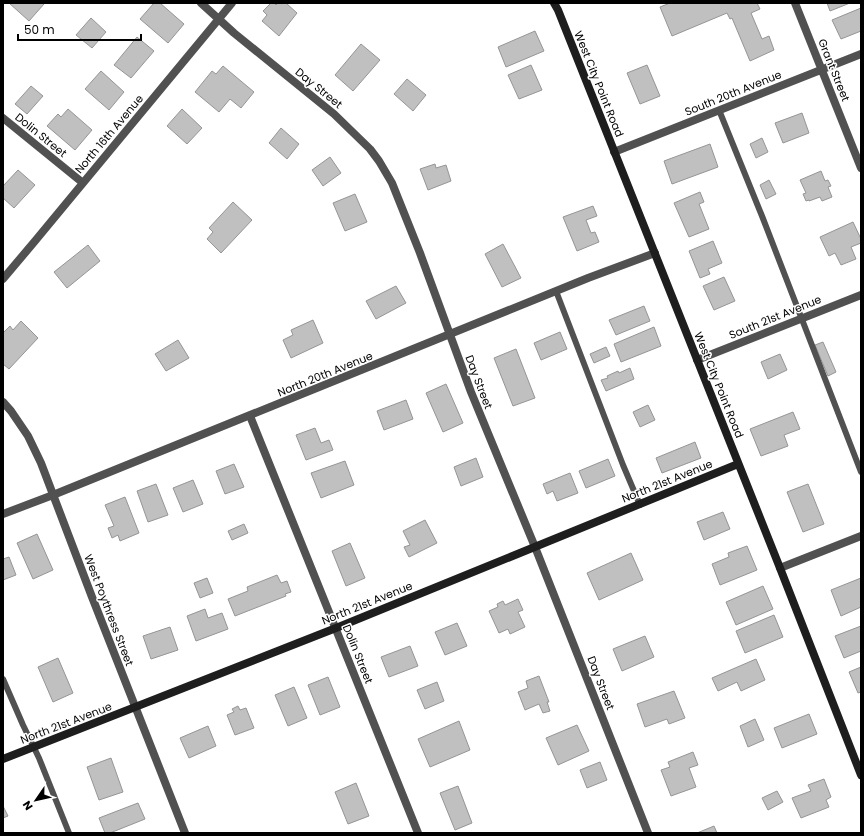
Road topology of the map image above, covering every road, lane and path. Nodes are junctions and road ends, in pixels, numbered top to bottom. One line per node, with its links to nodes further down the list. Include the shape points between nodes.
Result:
1 (201, 3): 5 (street, Day Street)
2 (232, 3): 5 (street, North 16th Avenue)
3 (554, 3): 10 (street, West City Point Road)
4 (795, 3): 7 (street, Grant Street)
5 (219, 19): 12 (street, North 16th Avenue); 18 (street, Day Street, via 334,114 379,161 398,197)
6 (861, 54): 7 (street, South 20th Avenue)
7 (822, 70): 8 (street, South 20th Avenue); 11 (street, Grant Street)
8 (719, 110): 10 (street, South 20th Avenue); 17 (lane)
9 (3, 118): 12 (street, Dolin Street)
10 (614, 152): 13 (street, West City Point Road)
11 (861, 168)
12 (83, 183): 14 (street, North 16th Avenue)
13 (655, 253): 15 (street, North 20th Avenue); 19 (street, West City Point Road)
14 (3, 279)
15 (556, 291): 18 (street, North 20th Avenue); 25 (lane)
16 (861, 295): 17 (street, South 21st Avenue)
17 (801, 319): 19 (street, South 21st Avenue); 23 (lane)
18 (450, 335): 21 (street, North 20th Avenue); 28 (street, Day Street)
19 (697, 360): 22 (street, West City Point Road)
20 (3, 402): 24 (street, West Poythress Street, via 28,436)
21 (250, 416): 24 (street, North 20th Avenue); 30 (street, Dolin Street)
22 (738, 464): 25 (street, North 21st Avenue); 29 (street, West City Point Road)
23 (861, 472)
24 (53, 495): 26 (street, North 20th Avenue); 32 (street, West Poythress Street)
25 (640, 505): 28 (street, North 21st Avenue)
26 (3, 514)
27 (861, 536): 29 (street)
28 (536, 547): 30 (street, North 21st Avenue); 39 (street, Day Street)
29 (780, 568): 35 (street, West City Point Road)
30 (336, 628): 32 (street, North 21st Avenue); 38 (street, Dolin Street)
31 (3, 679): 33 (lane)
32 (135, 707): 33 (street, North 21st Avenue); 37 (street, West Poythress Street)
33 (33, 748): 34 (street, North 21st Avenue); 36 (lane)
34 (3, 759)
35 (861, 775)
36 (69, 833)
37 (185, 833)
38 (418, 833)
39 (648, 833)

